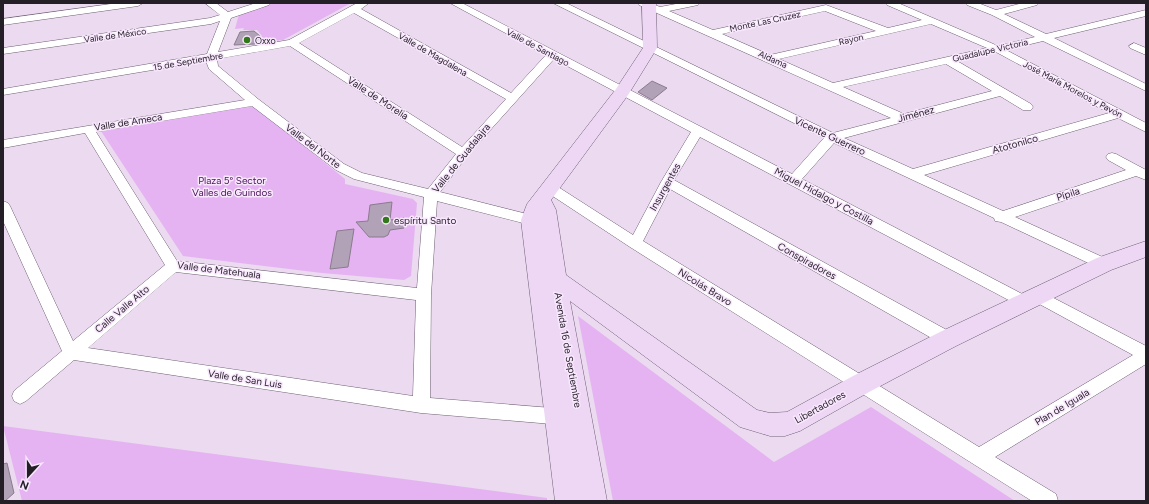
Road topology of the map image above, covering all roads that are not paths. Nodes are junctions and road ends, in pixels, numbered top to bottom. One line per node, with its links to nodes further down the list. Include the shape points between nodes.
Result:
1 (138, 3): 11 (street)
2 (210, 3): 16 (street)
3 (266, 3): 16 (street, Valle de México)
4 (364, 3): 13 (street, 15 de Septiembre)
5 (455, 3): 28 (street, Valle de Santiago)
6 (558, 3): 24 (street, Vicente Guerrero)
7 (695, 3): 12 (street)
8 (890, 3): 17 (street, José María Morelos y Pavón)
9 (970, 3): 14 (street)
10 (1034, 3): 14 (street)
11 (123, 4): 18 (street)
12 (650, 6): 20 (street, Aldama); 24 (street)
13 (354, 9): 22 (street, 15 de Septiembre); 37 (street, Valle de Magdalena)
14 (995, 12): 21 (street)
15 (1146, 13): 21 (street, Guadalupe Victoria)
16 (227, 16): 26 (street, Valle de México, via 211,21); 29 (street)
17 (933, 21): 19 (street, Rayon); 25 (street, José María Morelos y Pavón)
18 (3, 22)
19 (886, 31): 20 (street, Monte Las Cruzez, via 826,8); 30 (street, Rayon)
20 (712, 33): 30 (street, Aldama)
21 (1045, 37): 25 (street, Guadalupe Victoria); 33 (street)
22 (292, 42): 29 (street, 15 de Septiembre); 47 (street, Valle de Morelia)
23 (1134, 46): 27 (street)
24 (650, 48): 35 (street); 45 (street, Vicente Guerrero)
25 (997, 49): 31 (street, Guadalupe Victoria); 40 (street, José María Morelos y Pavón)
26 (3, 51)
27 (1146, 52)
28 (552, 55): 35 (street, Valle de Santiago); 37 (street, Valle de Guadalajra)
29 (211, 57): 34 (street, 15 de Septiembre); 38 (street, Valle del Norte, via 215,69)
30 (769, 58): 32 (street, Aldama)
31 (947, 60): 32 (street, Guadalupe Victoria); 36 (street)
32 (833, 86): 41 (street, Aldama)
33 (1146, 88)
34 (3, 92)
35 (622, 92): 44 (street, Miguel Hidalgo y Costilla); 54 (street)
36 (1001, 92): 39 (street); 41 (street, Jiménez)
37 (512, 98): 47 (street, Valle de Guadalajra)
38 (254, 102): 43 (street, Valle de Ameca); 53 (street, Valle del Norte, via 348,172)
39 (1027, 107)
40 (1118, 114): 42 (street, José María Morelos y Pavón); 49 (street, Atotonilco)
41 (902, 118): 45 (street, Jiménez)
42 (1146, 128)
43 (88, 129): 46 (street, Valle de Ameca); 61 (street, Valle de Matehuala)
44 (697, 132): 51 (street, Miguel Hidalgo y Costilla); 52 (street, Insurgentes)
45 (832, 137): 49 (street, Vicente Guerrero); 51 (street)
46 (3, 144)
47 (463, 153): 53 (street, Valle de Guadalajra)
48 (1112, 157): 50 (street, Pípila)
49 (912, 174): 56 (street, Vicente Guerrero)
50 (1142, 174): 56 (street, Pípila)
51 (794, 180): 64 (street, Miguel Hidalgo y Costilla)
52 (667, 182): 58 (street, Insurgentes); 65 (street, Conspiradores)
53 (431, 194): 57 (street, Valle del Norte); 63 (street, Valle de Guadalajra)
54 (546, 194): 57 (street, Avenida 16 de Septiembre, via 547,210); 58 (street, Nicolás Bravo)
55 (3, 206): 66 (street)
56 (1000, 217): 60 (street, Vicente Guerrero)
57 (540, 220): 62 (street, Avenida 16 de Septiembre); 71 (street, Avenida 16 de Septiembre)
58 (635, 243): 68 (street, Nicolás Bravo)
59 (1146, 249): 60 (street, Libertadores)
60 (1104, 264): 64 (street, Libertadores)
61 (173, 266): 63 (street, Valle de Matehuala); 66 (street, Calle Valle Alto)
62 (556, 279): 68 (street, Libertadores, via 749,419 764,425 779,426 791,423); 72 (street, Avenida 16 de Septiembre)
63 (424, 295): 70 (street, Valle de Guadalajra)
64 (1031, 299): 65 (street, Libertadores); 67 (street, Miguel Hidalgo y Costilla)
65 (948, 339): 68 (street, Libertadores)
66 (70, 352): 69 (street, Calle Valle Alto); 70 (street, Valle de San Luis)
67 (1146, 355): 73 (street, Plan de Iguala)
68 (861, 384): 73 (street)
69 (20, 396)
70 (421, 405): 71 (street, Valle de San Luis)
71 (556, 416): 72 (street, Valle de San Luis); 74 (street, Avenida 16 de Septiembre)
72 (580, 418): 75 (street, Avenida 16 de Septiembre)
73 (978, 458): 76 (street)
74 (568, 501)
75 (594, 501)
76 (1049, 501)

